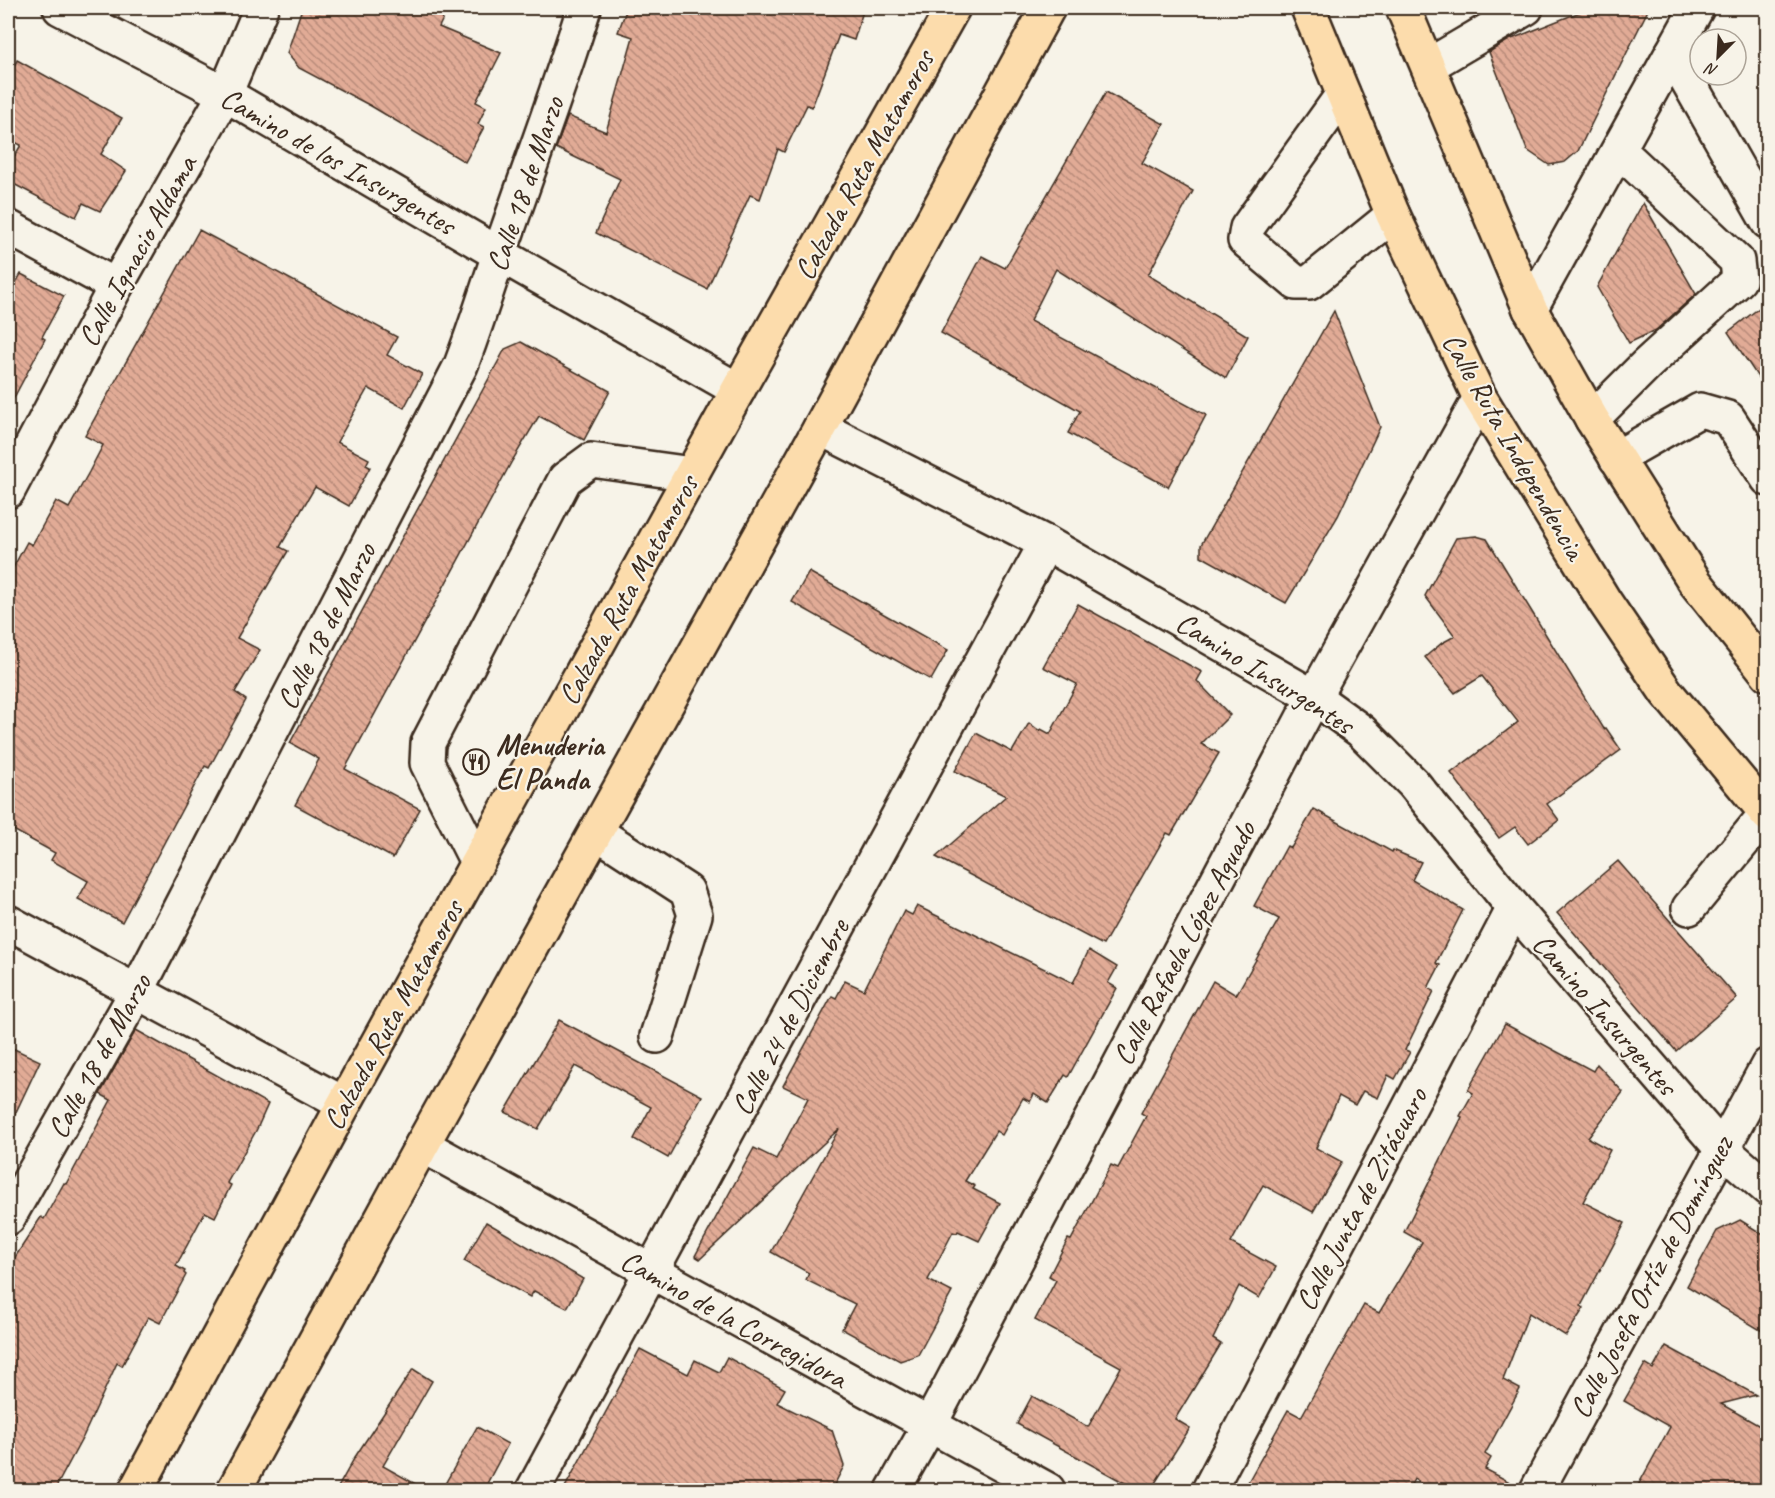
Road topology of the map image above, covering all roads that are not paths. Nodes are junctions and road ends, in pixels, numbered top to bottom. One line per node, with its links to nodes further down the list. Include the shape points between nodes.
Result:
1 (60, 8): 14 (street, Camino de los Insurgentes)
2 (261, 8): 14 (street, Calle Ignacio Aldama)
3 (584, 8): 20 (street, Calle 18 de Marzo)
4 (953, 8): 23 (main road, Calzada Ruta Matamoros)
5 (1048, 8): 11 (main road)
6 (1068, 8): 11 (main road)
7 (1403, 8): 13 (main road)
8 (1526, 8): 13 (street)
9 (1697, 8): 12 (street)
10 (1303, 12): 15 (main road, Calle Ruta Independencia)
11 (1033, 38): 26 (main road)
12 (1672, 53): 16 (street); 18 (street)
13 (1428, 66): 22 (main road)
14 (225, 94): 20 (street, Camino de los Insurgentes); 21 (street, Calle Ignacio Aldama)
15 (1343, 94): 17 (main road, Calle Ruta Independencia); 17 (street, via 1247,228 1245,240 1296,283 1309,284)
16 (1618, 150): 22 (street); 25 (street, via 1737,261 1739,280)
17 (1393, 215): 24 (main road, Calle Ruta Independencia)
18 (1767, 222)
19 (8, 228): 21 (street)
20 (499, 254): 23 (street, Camino de los Insurgentes); 40 (street, Calle 18 de Marzo, via 461,365)
21 (116, 286): 30 (street, Calle Ignacio Aldama)
22 (1530, 309): 25 (main road)
23 (738, 390): 28 (main road, Calzada Ruta Matamoros)
24 (1480, 398): 33 (street, Calle Rafaela López Aguado); 34 (main road, Calle Ruta Independencia, via 1605,602 1666,692)
25 (1592, 419): 27 (main road)
26 (820, 428): 31 (street, Camino Insurgentes); 35 (main road)
27 (1616, 458): 29 (street, via 1700,410 1728,418); 32 (main road, via 1695,582)
28 (692, 474): 36 (main road, Calzada Ruta Matamoros); 36 (street, via 591,460 565,479 428,743 427,763)
29 (1767, 479)
30 (8, 491)
31 (1046, 543): 33 (street, Camino Insurgentes); 48 (street, Calle 24 de Diciembre)
32 (1767, 674)
33 (1314, 697): 37 (street, Camino Insurgentes, via 1362,731 1413,783); 49 (street, Calle Rafaela López Aguado)
34 (1767, 814): 38 (street)
35 (596, 832): 41 (street, via 687,891 695,915); 44 (main road)
36 (477, 862): 43 (main road, Calzada Ruta Matamoros)
37 (1514, 908): 45 (street, Camino Insurgentes); 55 (street, Calle Junta de Zitácuaro)
38 (1689, 908)
39 (8, 922): 40 (street)
40 (137, 991): 43 (street); 47 (street, Calle 18 de Marzo)
41 (657, 1036)
42 (1767, 1065): 45 (street, Calle Josefa Ortíz de Domínguez)
43 (344, 1104): 50 (main road, Calzada Ruta Matamoros)
44 (422, 1145): 48 (street, Camino de la Corregidora); 51 (main road)
45 (1721, 1148): 46 (street, Camino Insurgentes); 56 (street, Calle Josefa Ortíz de Domínguez)
46 (1767, 1189)
47 (8, 1218)
48 (651, 1272): 49 (street, Camino de la Corregidora); 52 (street, Calle 24 de Diciembre)
49 (929, 1426): 53 (street, Calle Rafaela López Aguado); 54 (street, Camino de la Corregidora)
50 (136, 1491)
51 (234, 1491)
52 (533, 1491)
53 (893, 1491)
54 (1047, 1491)
55 (1209, 1491)
56 (1537, 1491)

